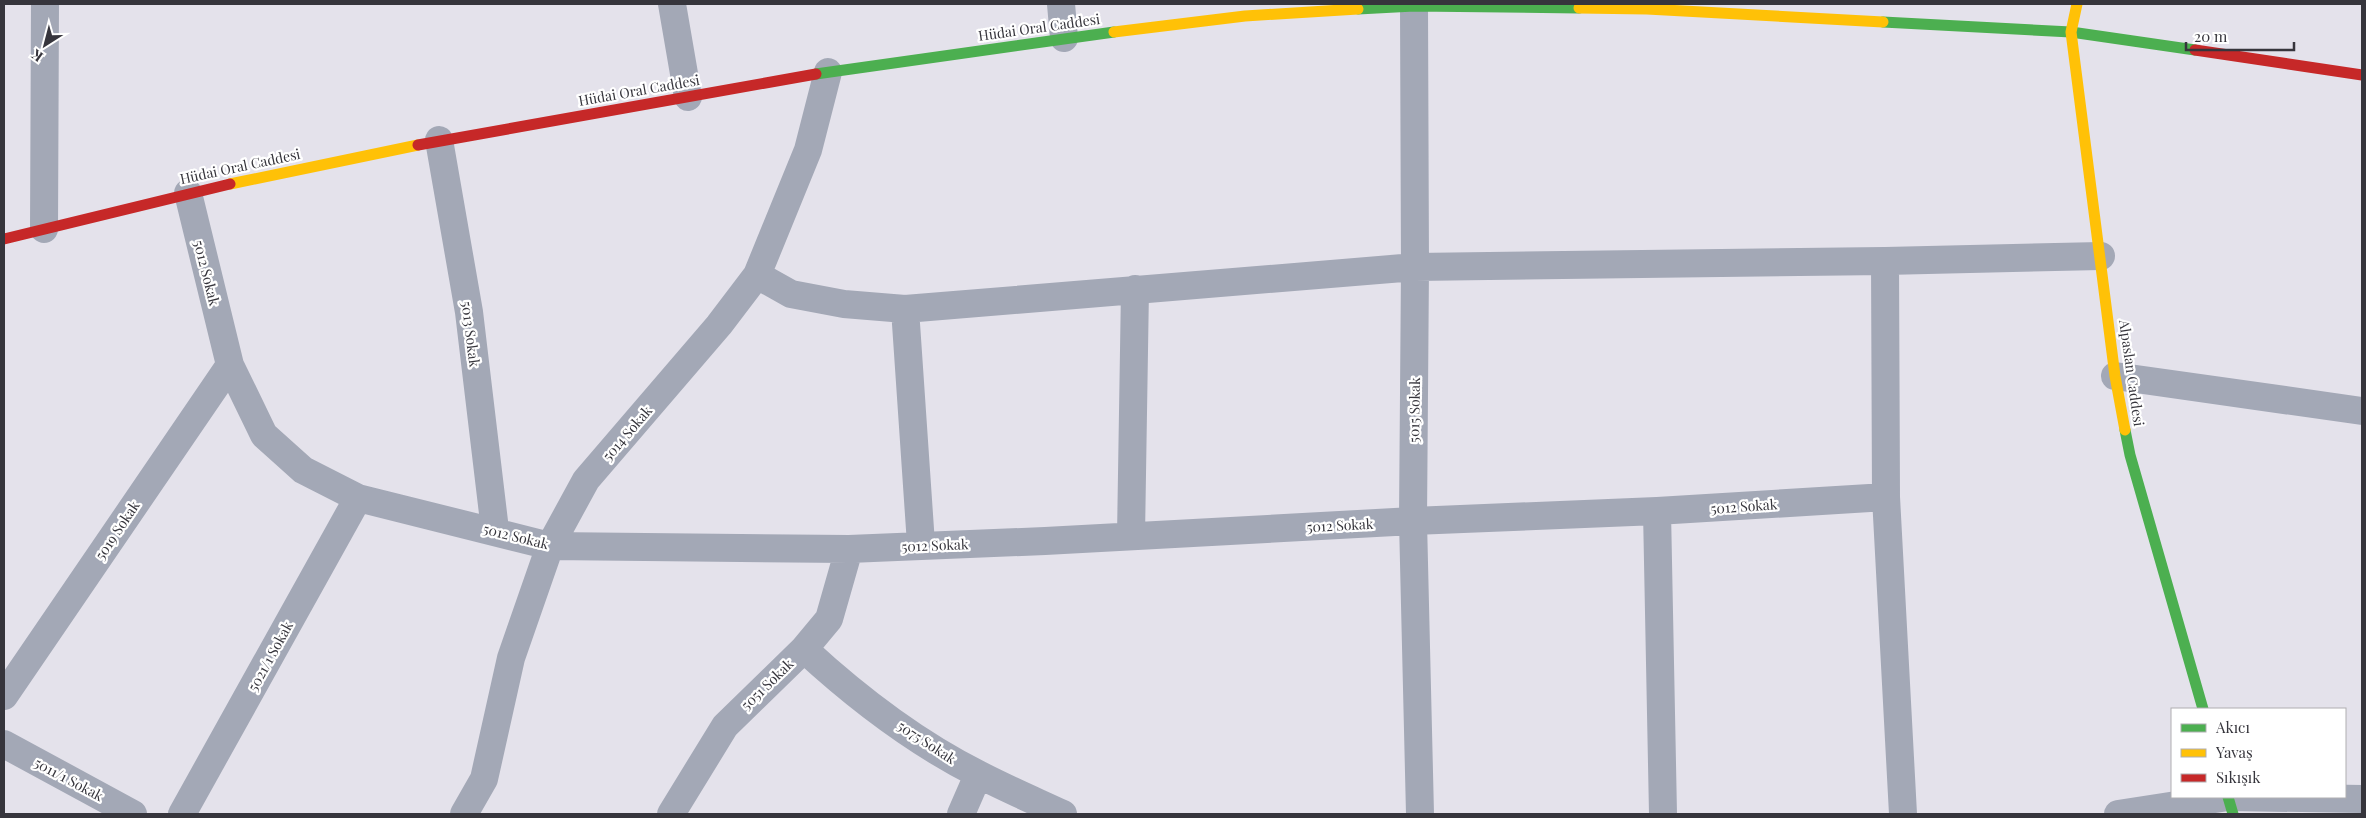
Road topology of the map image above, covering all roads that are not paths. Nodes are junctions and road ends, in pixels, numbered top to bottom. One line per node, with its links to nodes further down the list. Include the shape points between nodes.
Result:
1 (46, 4): 14 (street)
2 (672, 4): 11 (street)
3 (1060, 4): 8 (street)
4 (2077, 4): 7 (street, Alpaslan Caddesi)
5 (1414, 6): 6 (street, Hüdai Oral Caddesi); 8 (street, Hüdai Oral Caddesi, via 1245,16); 18 (street, 5015 Sokak)
6 (1779, 10): 7 (street, Hüdai Oral Caddesi)
7 (2071, 32): 10 (street, Hüdai Oral Caddesi); 16 (street, Alpaslan Caddesi)
8 (1064, 38): 9 (street, Hüdai Oral Caddesi)
9 (828, 72): 11 (street, Hüdai Oral Caddesi); 19 (street, 5014 Sokak, via 808,150)
10 (2362, 76)
11 (688, 97): 12 (street, Hüdai Oral Caddesi)
12 (439, 140): 13 (street, Hüdai Oral Caddesi); 29 (street, 5013 Sokak, via 468,312)
13 (188, 193): 14 (street, Hüdai Oral Caddesi); 22 (street, 5012 Sokak)
14 (44, 229): 15 (street, Hüdai Oral Caddesi)
15 (4, 238)
16 (2101, 256): 17 (street); 23 (street, Alpaslan Caddesi)
17 (1885, 261): 18 (street); 25 (street)
18 (1416, 267): 20 (street); 28 (street, 5015 Sokak)
19 (757, 275): 21 (street, via 791,294 844,304); 32 (street, 5014 Sokak, via 719,325 586,480)
20 (1134, 289): 21 (street); 30 (street)
21 (905, 309): 31 (street)
22 (230, 365): 26 (street, 5012 Sokak, via 264,435 303,470); 35 (street, 5019 Sokak)
23 (2116, 376): 24 (street); 36 (street, Alpaslan Caddesi, via 2130,455)
24 (2362, 411)
25 (1886, 497): 27 (street, 5012 Sokak); 51 (street)
26 (358, 498): 29 (street, 5012 Sokak); 44 (street, 5021/1 Sokak)
27 (1657, 511): 28 (street, 5012 Sokak); 50 (street)
28 (1413, 521): 30 (street, 5012 Sokak); 49 (street, 5015 Sokak)
29 (495, 530): 32 (street, 5012 Sokak)
30 (1131, 536): 31 (street, 5012 Sokak, via 1045,542)
31 (921, 544): 33 (street, 5012 Sokak)
32 (550, 546): 33 (street, 5012 Sokak); 45 (street, 5014 Sokak, via 511,658 484,779)
33 (849, 549): 34 (street, 5051 Sokak, via 829,619)
34 (804, 649): 38 (street, 5075 Sokak, via 845,686 915,736); 46 (street, 5051 Sokak, via 725,726)
35 (4, 696)
36 (2203, 708)
37 (4, 744): 43 (street, 5011/1 Sokak)
38 (978, 775): 47 (street); 48 (street, 5075 Sokak)
39 (2222, 798): 52 (street)
40 (2228, 798): 53 (street)
41 (2295, 798): 42 (street)
42 (2362, 799)
43 (134, 814)
44 (182, 814)
45 (464, 814)
46 (671, 814)
47 (961, 814)
48 (1063, 814)
49 (1420, 814)
50 (1663, 814)
51 (1903, 814)
52 (2118, 814)
53 (2234, 814)

